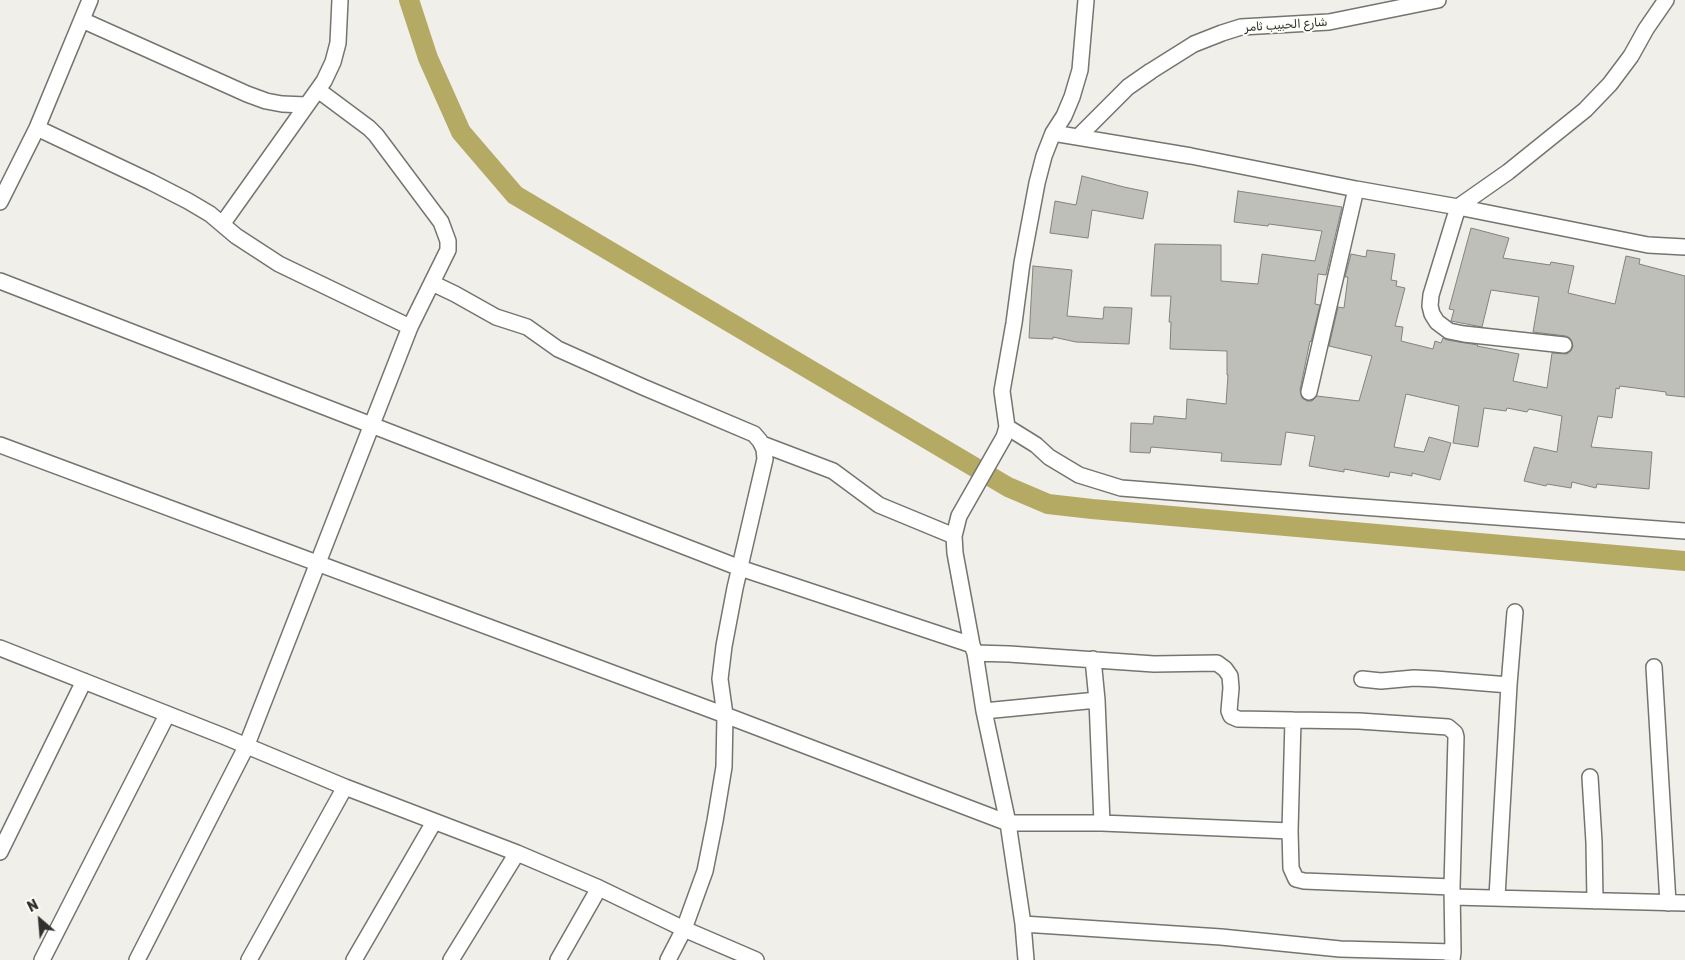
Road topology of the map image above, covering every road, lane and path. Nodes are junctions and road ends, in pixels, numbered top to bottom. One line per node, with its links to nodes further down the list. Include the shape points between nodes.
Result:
1 (90, 0): 6 (street)
2 (340, 0): 7 (street, via 335,56)
3 (1086, 0): 10 (street, via 1080,70 1064,116)
4 (1438, 0): 11 (street, شارع الحبيب ثامر, via 1329,22 1241,27 1222,33 1194,44 1151,70 1128,87)
5 (1666, 0): 14 (street, via 1631,56 1585,110 1508,172)
6 (82, 20): 8 (street, via 247,94 282,104); 9 (street)
7 (318, 90): 8 (street); 18 (street, via 369,128 441,222 448,250)
8 (306, 105): 15 (street)
9 (37, 128): 13 (street); 15 (street, via 159,185)
10 (1053, 133): 11 (street); 23 (street, via 1037,183 1022,263 1002,391)
11 (1078, 137): 12 (street)
12 (1356, 190): 14 (street); 21 (street)
13 (0, 202)
14 (1458, 207): 16 (street, via 1648,245); 20 (street, via 1431,295 1430,306 1437,322 1449,331 1464,334)
15 (223, 223): 19 (street, via 236,236 279,264)
16 (1685, 247)
17 (0, 281): 22 (street)
18 (432, 283): 19 (street); 24 (street, via 643,388 754,434)
19 (410, 326): 22 (street)
20 (1564, 344)
21 (1309, 392)
22 (371, 424): 28 (street); 29 (street)
23 (1006, 432): 26 (street, via 1036,446 1049,458 1079,475 1121,488); 27 (street, via 968,498)
24 (762, 444): 27 (street, via 833,471 879,505); 29 (street, via 765,459)
25 (0, 445): 28 (street)
26 (1685, 531)
27 (954, 536): 31 (street)
28 (318, 564): 41 (street); 43 (street)
29 (740, 568): 31 (street); 41 (street, via 721,670 720,690)
30 (1515, 612): 37 (street)
31 (973, 649): 33 (street); 39 (street)
32 (1, 650): 36 (street)
33 (1093, 659): 38 (street); 42 (street, via 1154,664 1217,663 1230,676 1231,716 1238,719)
34 (1654, 667): 56 (street)
35 (1362, 679): 37 (street, via 1414,678)
36 (84, 681): 40 (street); 50 (street)
37 (1509, 685): 54 (street)
38 (1097, 700): 39 (street); 47 (street)
39 (984, 711): 48 (street)
40 (167, 715): 43 (street); 61 (street)
41 (726, 715): 48 (street); 59 (street, via 724,767 715,821 704,870)
42 (1293, 720): 49 (street); 53 (street, via 1444,726 1452,730 1456,737)
43 (246, 747): 45 (street); 62 (street)
44 (1590, 777): 55 (street)
45 (345, 788): 46 (street); 63 (street)
46 (434, 822): 51 (street); 64 (street)
47 (1102, 822): 48 (street); 49 (street)
48 (1008, 823): 58 (street)
49 (1290, 831): 53 (street, via 1291,868 1296,878)
50 (0, 852)
51 (517, 853): 52 (street); 65 (street)
52 (600, 888): 59 (street); 66 (street)
53 (1452, 892): 54 (street); 60 (street)
54 (1497, 897): 55 (street)
55 (1595, 902): 56 (street)
56 (1668, 903): 57 (street)
57 (1685, 904)
58 (1023, 924): 60 (street); 69 (street)
59 (684, 929): 67 (street); 68 (street)
60 (1453, 956)
61 (42, 960)
62 (137, 960)
63 (249, 960)
64 (354, 960)
65 (452, 960)
66 (558, 960)
67 (668, 960)
68 (756, 960)
69 (1026, 960)

